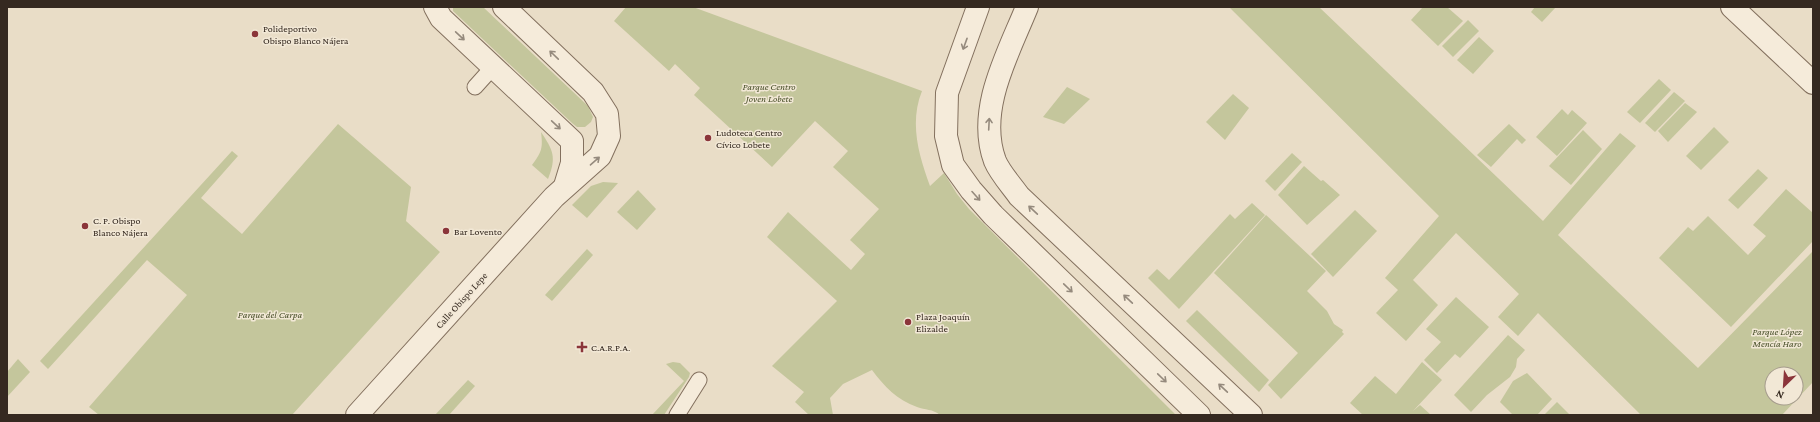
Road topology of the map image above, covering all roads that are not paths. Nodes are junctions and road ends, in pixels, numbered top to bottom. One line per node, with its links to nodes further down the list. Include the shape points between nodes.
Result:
1 (435, 7): 6 (street, Calle Obispo Lepe, one-way to 6, via 441,18)
2 (504, 7): 9 (street, Calle Obispo Lepe, one-way to 2, via 600,156 609,136 607,114 593,92)
3 (978, 7): 13 (street, one-way to 13, via 947,92 946,136 953,165 993,215)
4 (1027, 7): 14 (street, one-way to 4, via 1019,196 995,162 988,127 993,94)
5 (1732, 7): 7 (street)
6 (493, 67): 8 (lane); 9 (street, Calle Obispo Lepe, one-way to 9, via 572,141 572,163)
7 (1813, 83)
8 (476, 87)
9 (565, 186): 11 (street, Calle Obispo Lepe)
10 (698, 380): 12 (lane)
11 (357, 415)
12 (677, 415)
13 (1199, 415)
14 (1251, 415)

